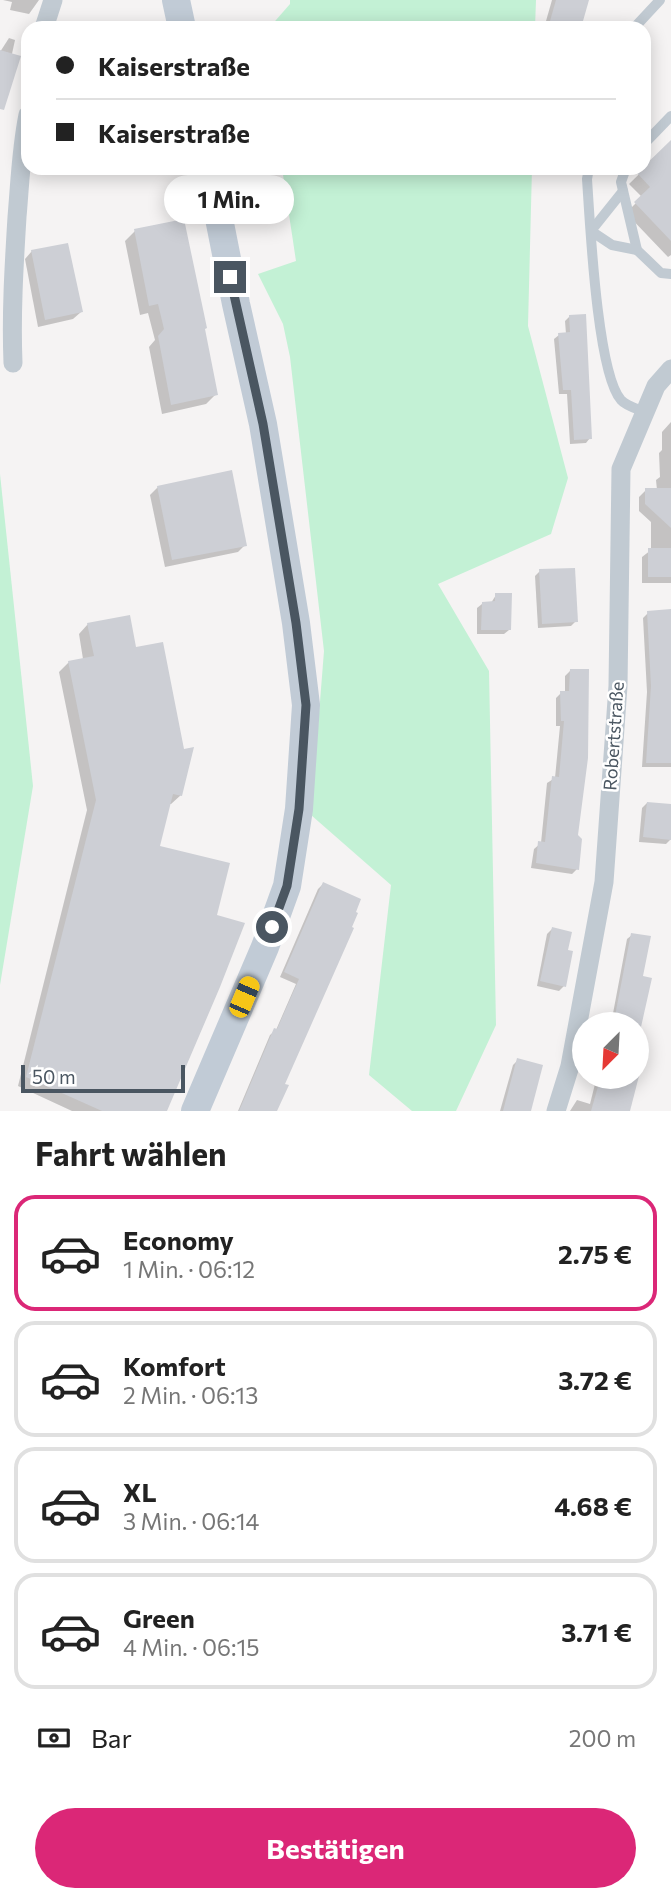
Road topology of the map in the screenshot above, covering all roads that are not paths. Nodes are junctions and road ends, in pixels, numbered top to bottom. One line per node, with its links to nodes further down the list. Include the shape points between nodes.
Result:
1 (53, 0): 4 (street)
2 (176, 0): 5 (street)
3 (660, 0): 6 (lane)
4 (46, 21)
5 (180, 21)
6 (640, 21)
7 (671, 116): 8 (lane)
8 (651, 137)
9 (21, 157): 17 (street)
10 (210, 175): 20 (street, via 263,424 306,705 299,809 287,886)
11 (588, 175): 14 (lane)
12 (624, 175): 13 (lane)
13 (623, 191): 14 (lane); 15 (lane)
14 (591, 231): 15 (lane, via 612,245); 19 (lane, via 610,379 622,402)
15 (637, 250): 16 (lane, via 661,273)
16 (671, 274)
17 (13, 363)
18 (671, 369): 19 (street, Robertstraße, via 656,386)
19 (645, 412): 21 (street, Robertstraße, via 621,469 618,687 604,882 570,1066)
20 (195, 1111)
21 (555, 1111)

